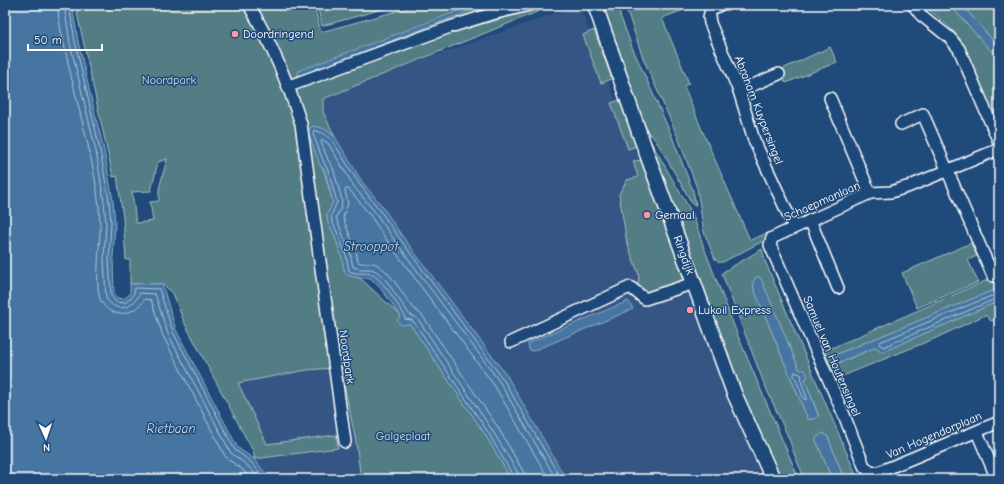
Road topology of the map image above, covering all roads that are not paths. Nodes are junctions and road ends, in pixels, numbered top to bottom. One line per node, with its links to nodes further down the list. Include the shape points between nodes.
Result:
1 (249, 5): 7 (street, Noordpark)
2 (529, 5): 7 (street, via 450,27)
3 (595, 5): 19 (main road, Ringdijk)
4 (720, 5): 8 (street, Abraham Kuypersingel, via 711,10 710,23)
5 (913, 5): 11 (street, via 959,49)
6 (779, 74): 8 (street)
7 (289, 86): 24 (street, Noordpark, via 301,124)
8 (739, 91): 16 (street, Abraham Kuypersingel, via 754,140)
9 (830, 98): 14 (street)
10 (901, 124): 13 (street, via 923,114)
11 (999, 142)
12 (999, 149): 13 (street, Schaepmanlaan)
13 (948, 170): 14 (street, Schaepmanlaan, via 891,192); 18 (street)
14 (870, 193): 15 (street, Schaepmanlaan)
15 (810, 220): 16 (street, Schaepmanlaan); 20 (street)
16 (794, 227): 17 (street, Schaepmanlaan)
17 (770, 241): 25 (street, Samuel van Houtensingel, via 864,466 871,473)
18 (993, 276)
19 (694, 283): 21 (street, via 645,300 630,288); 26 (main road, Ringdijk, via 734,393)
20 (838, 288)
21 (510, 342)
22 (999, 422): 23 (street, Van Hogendorplaan)
23 (976, 432): 25 (street, Van Hogendorplaan); 27 (street)
24 (345, 442)
25 (879, 472)
26 (773, 479)
27 (997, 479)

